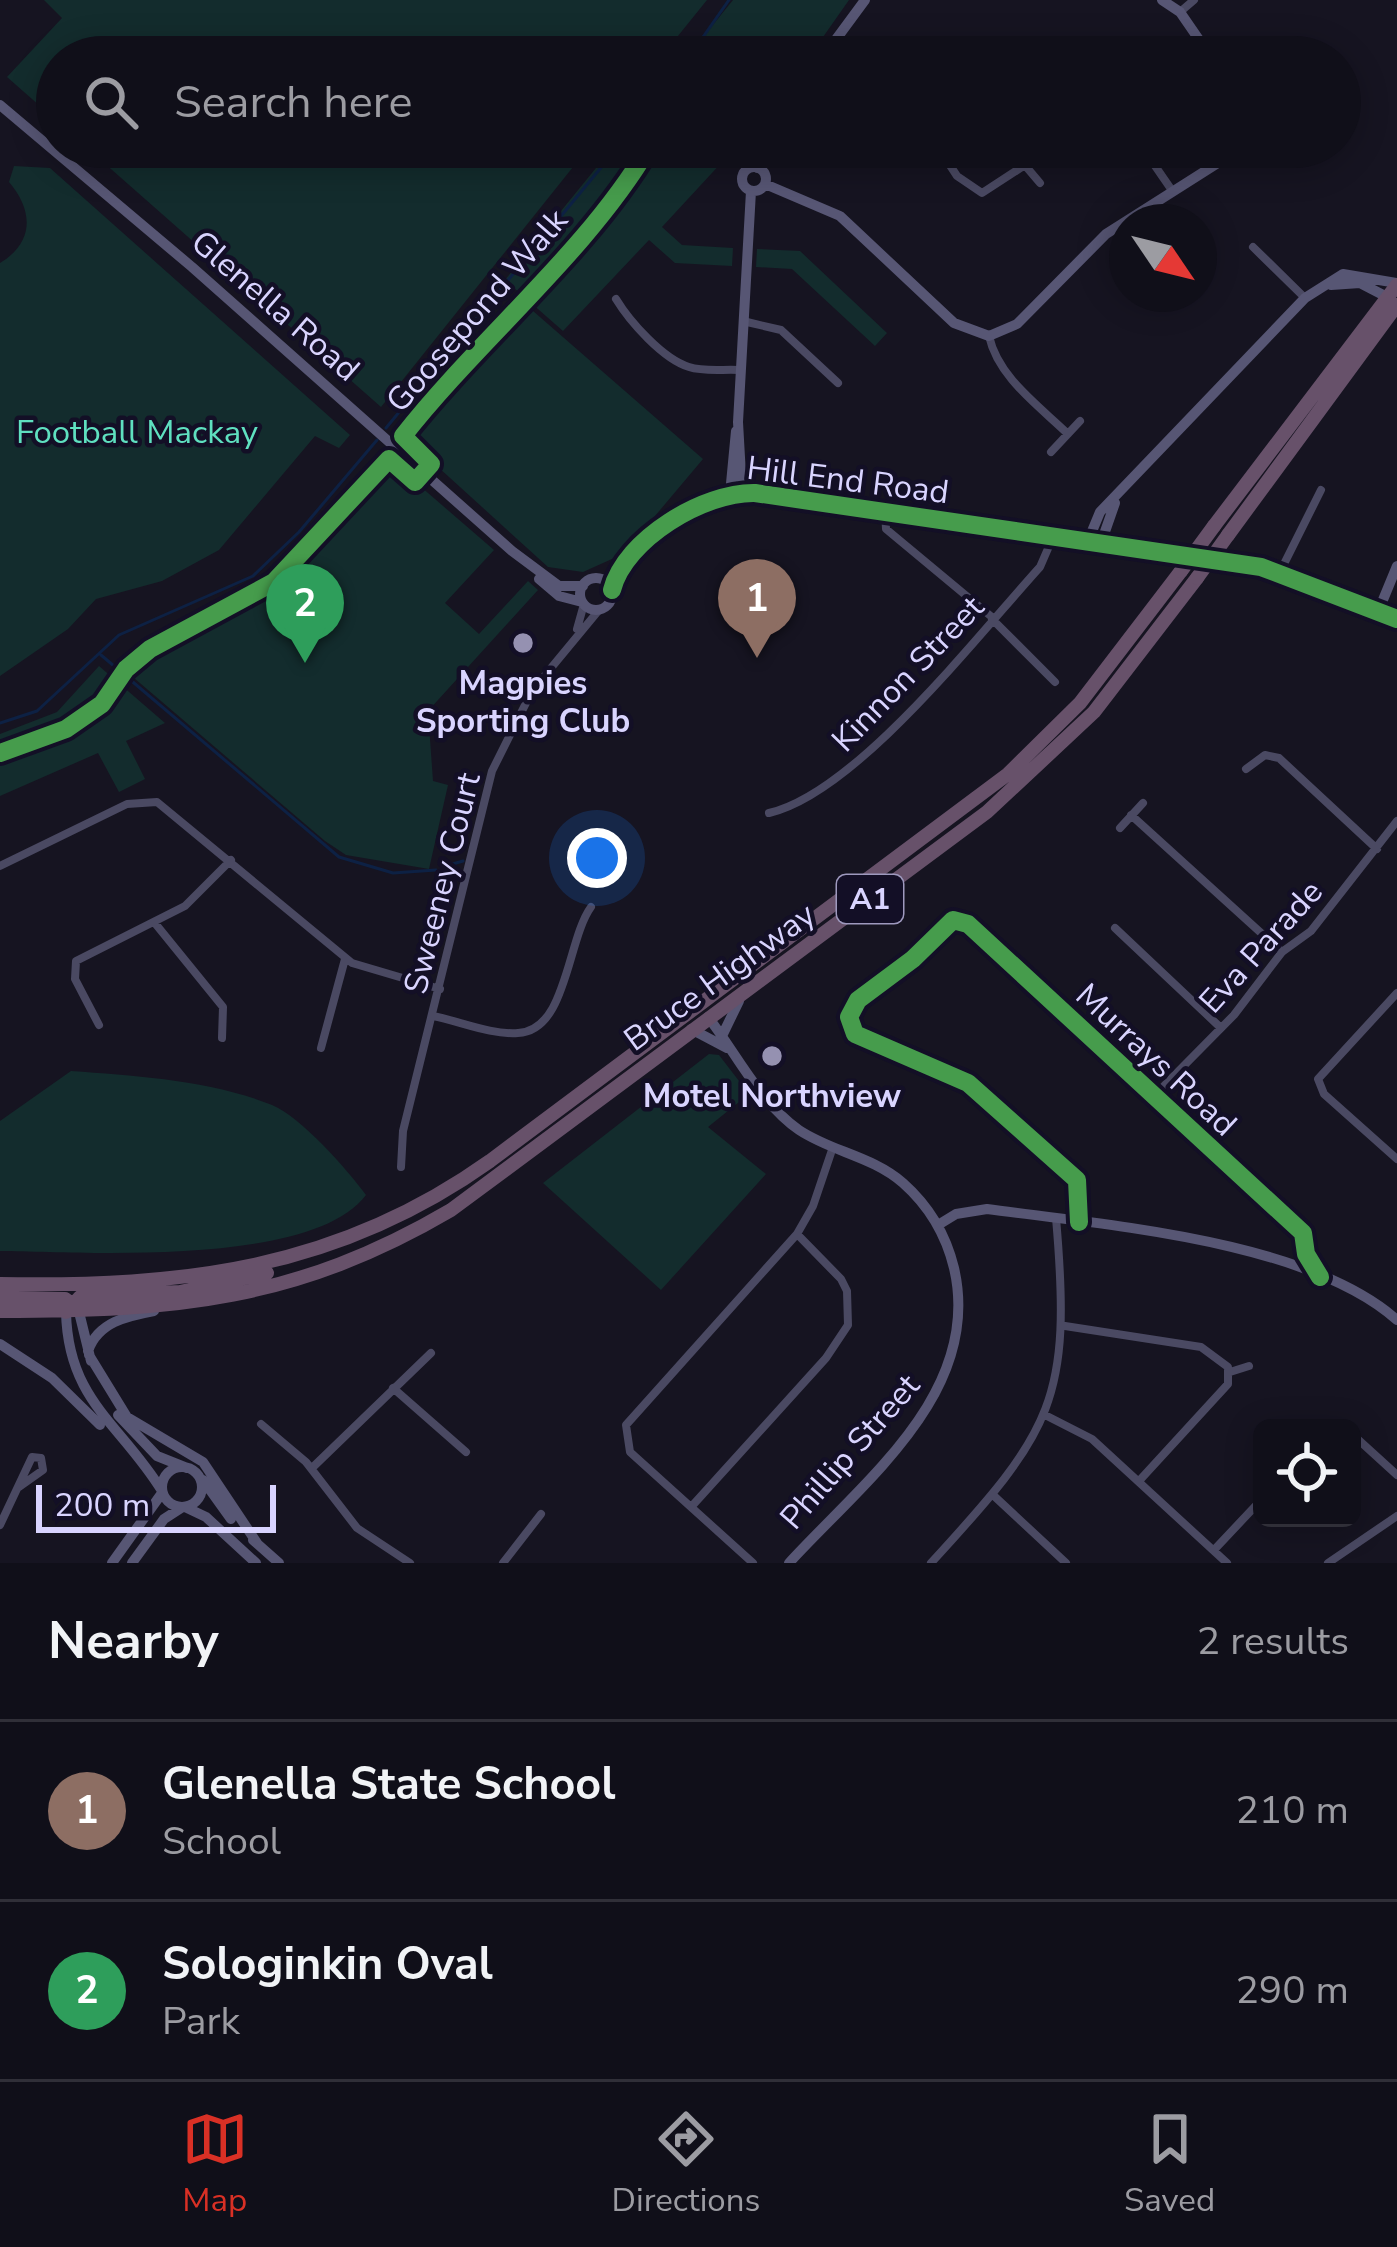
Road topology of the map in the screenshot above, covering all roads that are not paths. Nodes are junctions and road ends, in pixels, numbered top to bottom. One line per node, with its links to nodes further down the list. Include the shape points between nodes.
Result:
1 (865, 0): 5 (street)
2 (1162, 0): 4 (street)
3 (1194, 0): 4 (street)
4 (1180, 12): 6 (street)
5 (838, 36)
6 (1197, 36)
7 (0, 105): 8 (street, Glenella Road)
8 (36, 136)
9 (72, 168): 38 (street, Glenella Road)
10 (755, 168): 20 (street, via 742,176)
11 (757, 168): 18 (street)
12 (952, 168): 13 (street, via 982,194)
13 (1021, 168)
14 (1028, 168): 17 (street)
15 (1156, 168): 19 (street)
16 (1213, 168): 19 (street)
17 (1040, 183)
18 (765, 184): 20 (street); 26 (street, via 828,208 954,322)
19 (1171, 189): 26 (street, via 1094,243 1017,324)
20 (751, 191): 25 (street)
21 (1252, 247): 23 (street)
22 (1395, 292): 23 (street, via 1355,282); 35 (highway, Bruce Highway / A1)
23 (1305, 298): 37 (street, via 1124,491)
24 (616, 299): 27 (street, via 677,362)
25 (747, 322): 27 (street); 28 (street, via 781,329)
26 (989, 336): 30 (street, via 1005,372)
27 (740, 370): 33 (street)
28 (838, 382)
29 (1080, 421): 30 (street)
30 (1068, 434): 31 (street)
31 (1051, 452)
32 (1321, 490): 41 (street)
33 (736, 493): 34 (street, Hill End Road); 39 (street, Hill End Road, via 678,515)
34 (885, 510): 36 (street, Hill End Road); 48 (street, via 886,528)
35 (1221, 531): 66 (highway, Bruce Highway / A1, bridge, via 1197,578 1106,698 1031,773); 79 (highway, Bruce Highway / A1, bridge, via 1080,703 1008,774)
36 (1053, 537): 37 (street, Hill End Road); 48 (street, Kinnon Street, via 1048,557)
37 (1094, 542): 41 (street, Hill End Road)
38 (512, 551): 43 (street, Glenella Road, via 559,586); 45 (street, Glenella Road, via 548,588)
39 (623, 566): 42 (street, Hill End Road); 44 (street, Hill End Road)
40 (1397, 566): 47 (street)
41 (1280, 572): 47 (street, Hill End Road)
42 (597, 578): 43 (street); 44 (street)
43 (583, 586): 45 (street)
44 (612, 590): 46 (street, via 609,605)
45 (583, 603): 46 (street); 50 (street, Sweeney Court)
46 (598, 610): 50 (street, Sweeney Court)
47 (1378, 612): 49 (street, Hill End Road)
48 (993, 618): 51 (street); 54 (street, Kinnon Street, via 853,767 797,805)
49 (1397, 620)
50 (577, 630): 67 (street, Sweeney Court, via 532,691 492,771)
51 (1055, 682)
52 (1246, 769): 58 (street, via 1265,755 1279,758)
53 (1143, 803): 55 (street)
54 (769, 813)
55 (1132, 815): 57 (street); 64 (street)
56 (1397, 821): 58 (street, Eva Parade)
57 (1120, 828)
58 (1377, 849): 64 (street, Eva Parade, via 1311,931)
59 (231, 860): 60 (street, via 169,806 148,800); 62 (street, via 196,898); 65 (street)
60 (0, 866)
61 (591, 907): 69 (street, via 577,926 559,998 537,1028 515,1034)
62 (154, 922): 71 (street, via 70,966); 75 (street, via 223,1007)
63 (1115, 928): 72 (street)
64 (1282, 952): 72 (street, Eva Parade)
65 (345, 958): 67 (street); 76 (street)
66 (753, 985): 70 (highway, Bruce Highway / A1); 74 (street)
67 (440, 989): 69 (street, Sweeney Court)
68 (1397, 993): 81 (street, via 1318,1079 1324,1094)
69 (433, 1016): 82 (street, Sweeney Court)
70 (707, 1017): 73 (highway, Bruce Highway / A1); 74 (street, Phillip Street); 79 (highway, via 691,1016)
71 (99, 1025)
72 (1221, 1028): 78 (street, Eva Parade)
73 (691, 1029): 77 (street); 93 (highway, Bruce Highway / A1, via 432,1221 296,1279)
74 (722, 1036): 77 (street, Phillip Street)
75 (222, 1038)
76 (321, 1048)
77 (730, 1049): 80 (street, Phillip Street, via 782,1116)
78 (1153, 1097): 84 (street, Murrays Road, via 968,924 953,920 858,1000 850,1028 968,1083 1077,1180); 88 (street, Murrays Road, via 1303,1233)
79 (570, 1099): 86 (highway, Bruce Highway / A1, via 470,1175)
80 (833, 1146): 85 (street, Phillip Street, via 894,1176); 87 (street)
81 (1397, 1159)
82 (400, 1167)
83 (1056, 1218): 84 (street); 85 (street, via 975,1209); 97 (street)
84 (1079, 1222): 89 (street, via 1208,1242)
85 (938, 1225): 124 (street, Phillip Street, via 960,1303 958,1341 942,1385)
86 (374, 1228): 91 (highway, Bruce Highway / A1, via 214,1276); 94 (highway, via 240,1281)
87 (797, 1234): 116 (street, via 841,1279 848,1325); 116 (street, via 626,1425 630,1451)
88 (1306, 1254): 89 (street); 90 (street, Murrays Road)
89 (1287, 1267): 90 (street)
90 (1320, 1277): 96 (street, via 1361,1292)
91 (0, 1284)
92 (0, 1298): 94 (highway)
93 (169, 1308): 94 (highway, Bruce Highway / A1); 99 (street, via 116,1320 95,1336)
94 (72, 1309): 95 (highway, Bruce Highway / A1); 99 (street); 108 (street, via 82,1385)
95 (0, 1311)
96 (1397, 1320)
97 (1065, 1326): 102 (street, via 1201,1347); 104 (street)
98 (0, 1344): 108 (street, via 52,1378)
99 (89, 1353): 110 (street, via 130,1431 161,1459); 122 (street, via 130,1420 203,1462)
100 (431, 1353): 103 (street)
101 (1250, 1366): 102 (street)
102 (1230, 1372): 112 (street, via 1227,1385)
103 (393, 1388): 107 (street); 109 (street)
104 (1045, 1415): 112 (street, via 1082,1431); 115 (street)
105 (261, 1424): 109 (street)
106 (1361, 1442): 111 (street)
107 (466, 1452)
108 (137, 1460): 114 (street)
109 (312, 1468): 129 (street, via 357,1528)
110 (192, 1471): 114 (street, via 167,1473); 117 (street, via 200,1495); 122 (street)
111 (1397, 1475)
112 (1139, 1481): 123 (street)
113 (19, 1486): 121 (street)
114 (162, 1491): 117 (street); 125 (street)
115 (993, 1495): 132 (street); 133 (street)
116 (692, 1506): 131 (street)
117 (185, 1507): 126 (street, via 164,1519); 127 (street)
118 (1253, 1508): 123 (street)
119 (541, 1514): 130 (street)
120 (1397, 1516): 135 (street)
121 (0, 1525)
122 (257, 1543): 128 (street)
123 (1214, 1550): 134 (street)
124 (791, 1562)
125 (112, 1563)
126 (132, 1563)
127 (256, 1563)
128 (279, 1563)
129 (410, 1563)
130 (503, 1563)
131 (753, 1563)
132 (931, 1563)
133 (1066, 1563)
134 (1227, 1563)
135 (1328, 1563)

